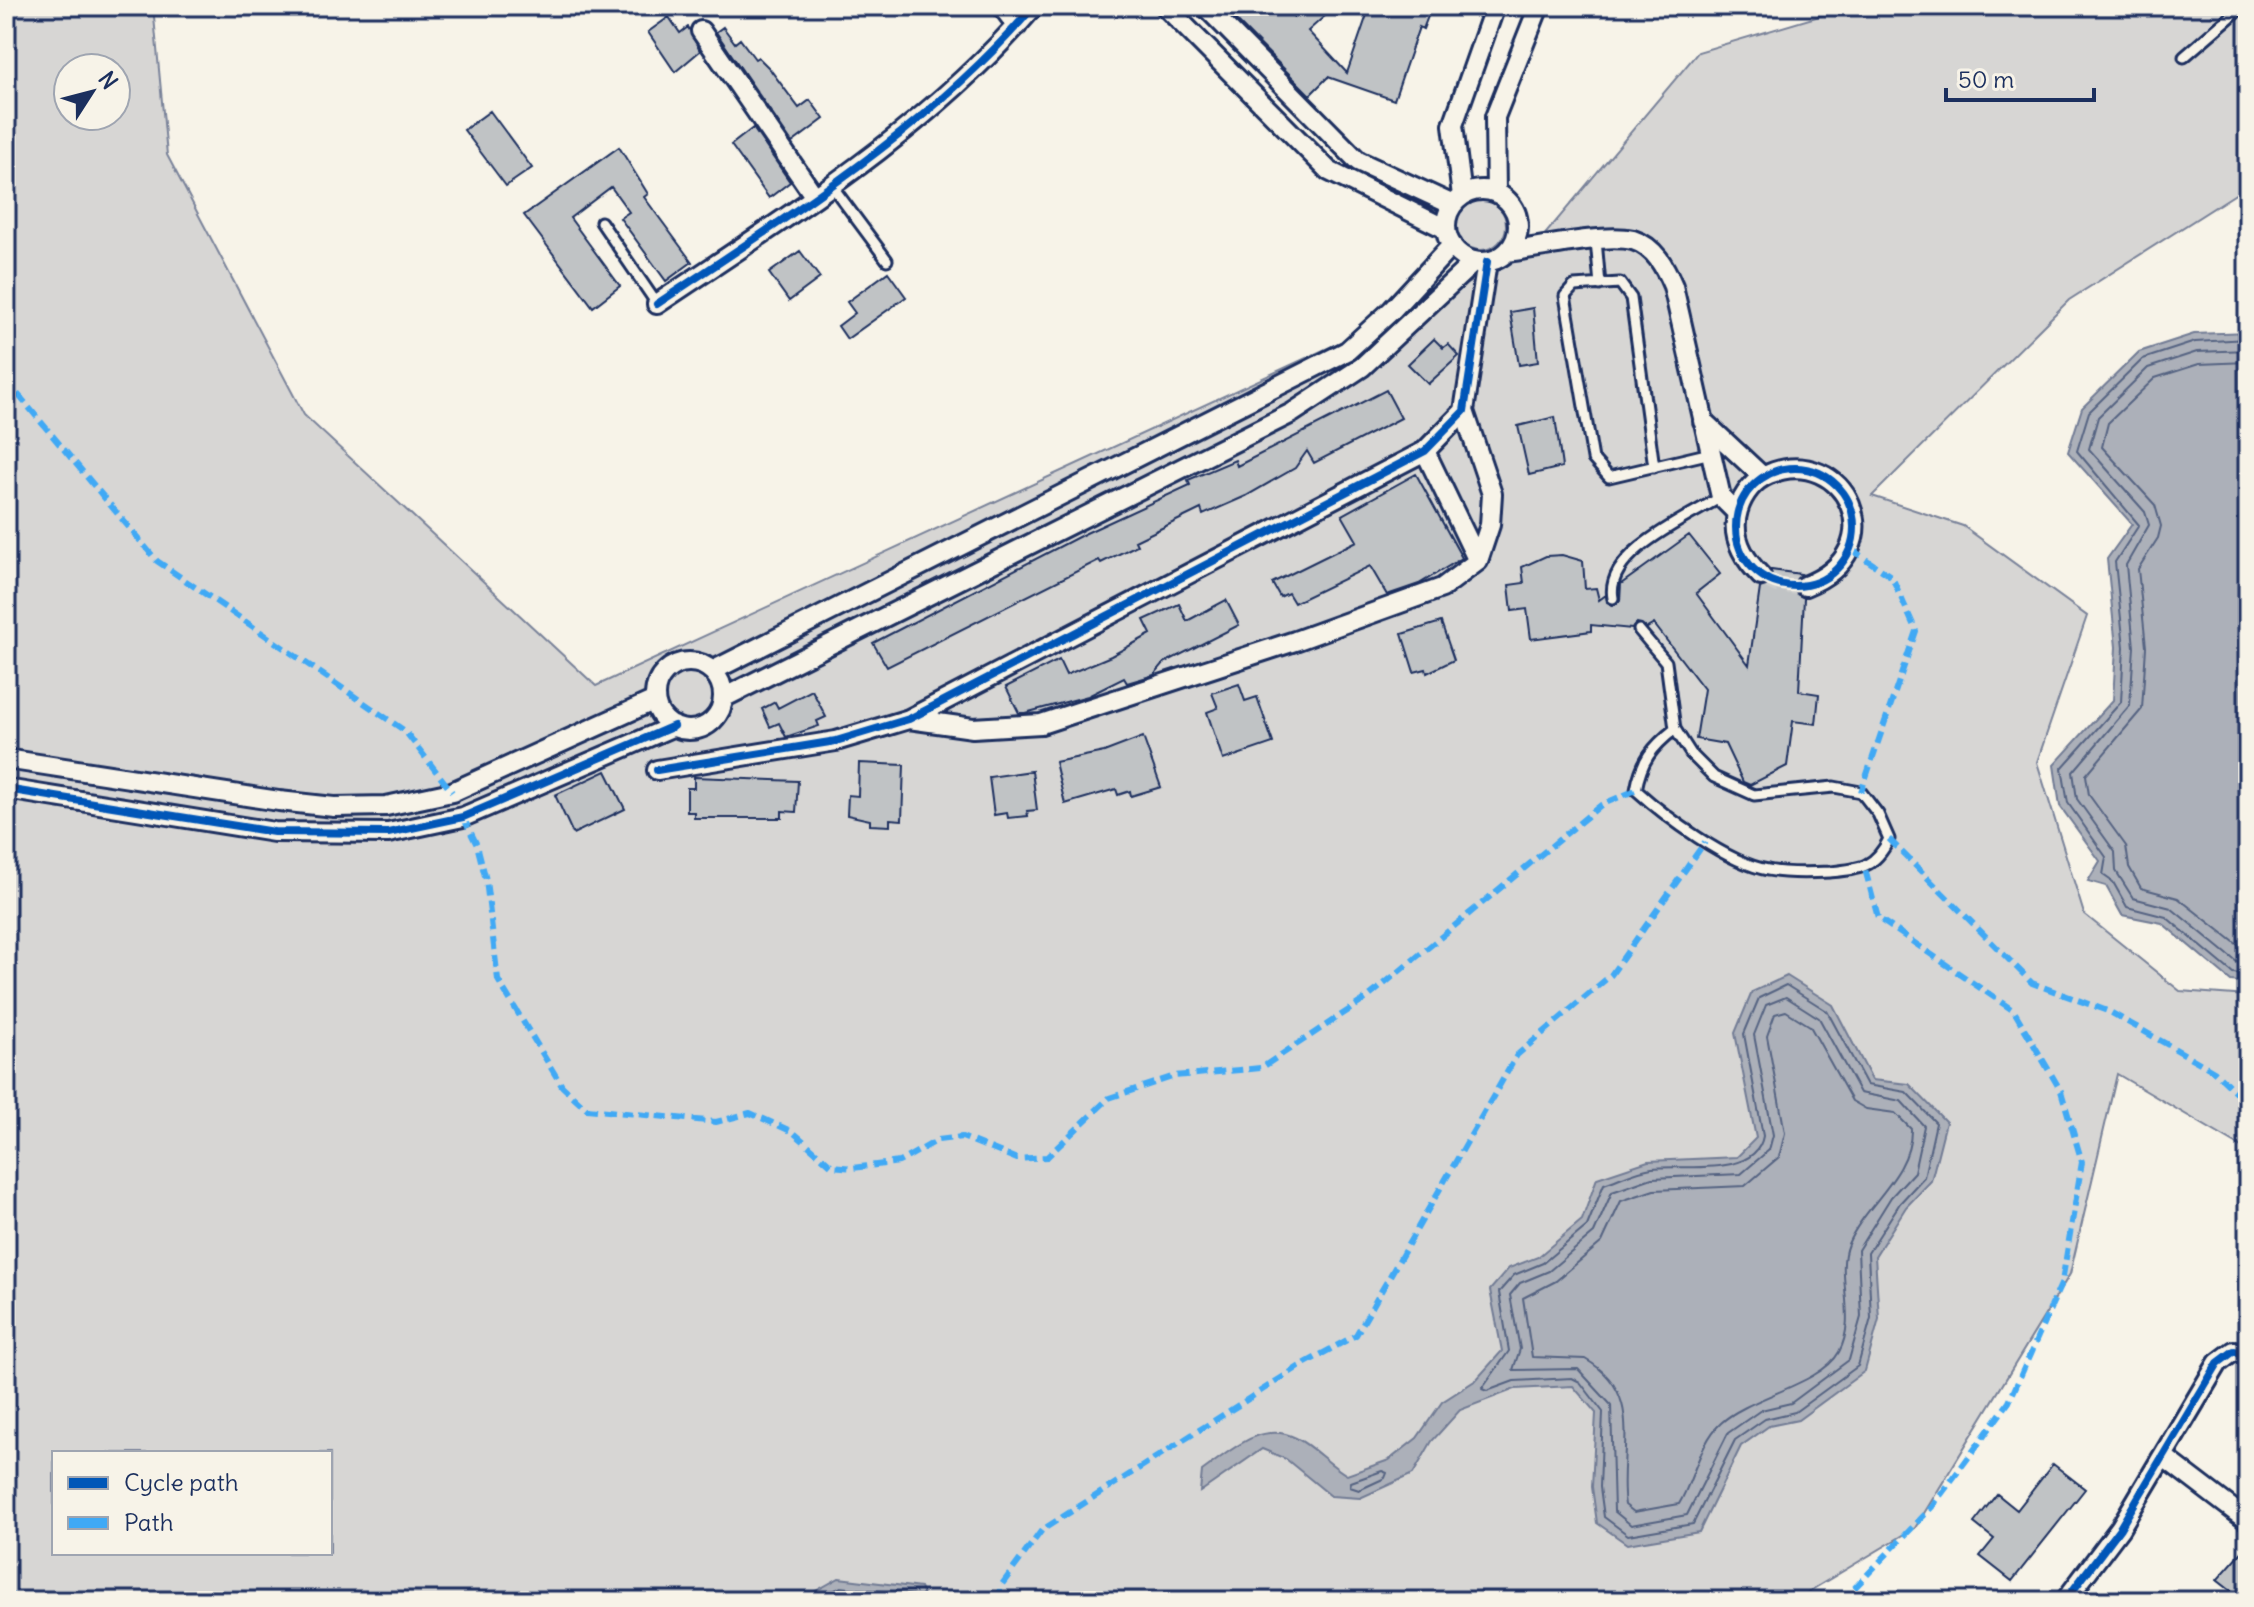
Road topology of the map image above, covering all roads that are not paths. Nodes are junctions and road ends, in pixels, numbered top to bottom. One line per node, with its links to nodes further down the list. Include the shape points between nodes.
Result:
1 (1002, 6): 8 (street)
2 (1034, 6): 8 (street)
3 (1165, 6): 16 (street, via 1329,171)
4 (1205, 6): 14 (street, via 1358,161)
5 (1495, 6): 14 (street, via 1453,125)
6 (1539, 6): 12 (street, via 1495,117)
7 (2243, 6): 10 (lane)
8 (1017, 26): 11 (street, via 925,117)
9 (701, 31): 13 (street)
10 (2184, 57)
11 (832, 186): 13 (street); 19 (lane)
12 (1496, 193): 14 (street, via 1480,191); 18 (street, via 1518,220)
13 (815, 197): 22 (street)
14 (1458, 201): 16 (street)
15 (601, 222): 22 (lane)
16 (1449, 237): 20 (street, via 1464,257); 37 (street, via 1392,310 1347,351)
17 (1596, 240): 18 (street); 21 (lane); 24 (street, via 1632,240 1665,266)
18 (1507, 252): 20 (street)
19 (887, 260)
20 (1481, 262): 23 (street); 38 (street, via 1362,367 1292,413)
21 (1600, 285): 28 (lane, via 1620,283 1631,298); 28 (lane, via 1574,286 1565,296 1593,459 1609,477)
22 (657, 304)
23 (1464, 411): 26 (street); 32 (street, via 1492,494 1490,525)
24 (1703, 421): 25 (street); 27 (street)
25 (1733, 447): 27 (lane); 29 (street)
26 (1425, 451): 32 (street); 40 (street)
27 (1709, 453): 28 (lane); 30 (street)
28 (1654, 467)
29 (1763, 477): 31 (street, via 1751,486); 34 (street, via 1783,468 1814,472 1841,489 1851,507 1851,549 1828,577)
30 (1721, 497): 31 (street); 35 (lane, via 1630,553 1614,575)
31 (1737, 513): 33 (street, via 1740,548)
32 (1478, 561): 40 (street, via 1442,588 1041,724 973,728)
33 (1761, 576)
34 (1805, 586)
35 (1613, 598)
36 (1639, 630): 42 (lane, via 1666,662)
37 (712, 671): 38 (street); 39 (street, via 694,662 674,665 659,680)
38 (723, 698): 41 (street, via 706,726)
39 (655, 700): 41 (street, via 658,711); 46 (street)
40 (909, 719): 44 (street, via 836,741)
41 (674, 726): 47 (street)
42 (1675, 729): 42 (lane, via 1714,777 1754,795 1834,787 1861,792 1889,839 1880,857 1865,869 1766,870 1705,842 1636,790 1640,766)
43 (6, 759): 46 (street, via 334,807 386,806)
44 (657, 770)
45 (6, 789): 47 (street, via 274,832 388,833)
46 (452, 792): 47 (street)
47 (463, 817)
48 (2248, 1354): 49 (street, via 2234,1351 2218,1363)
49 (2164, 1457): 50 (street); 51 (street)
50 (2248, 1521)
51 (2065, 1601)

